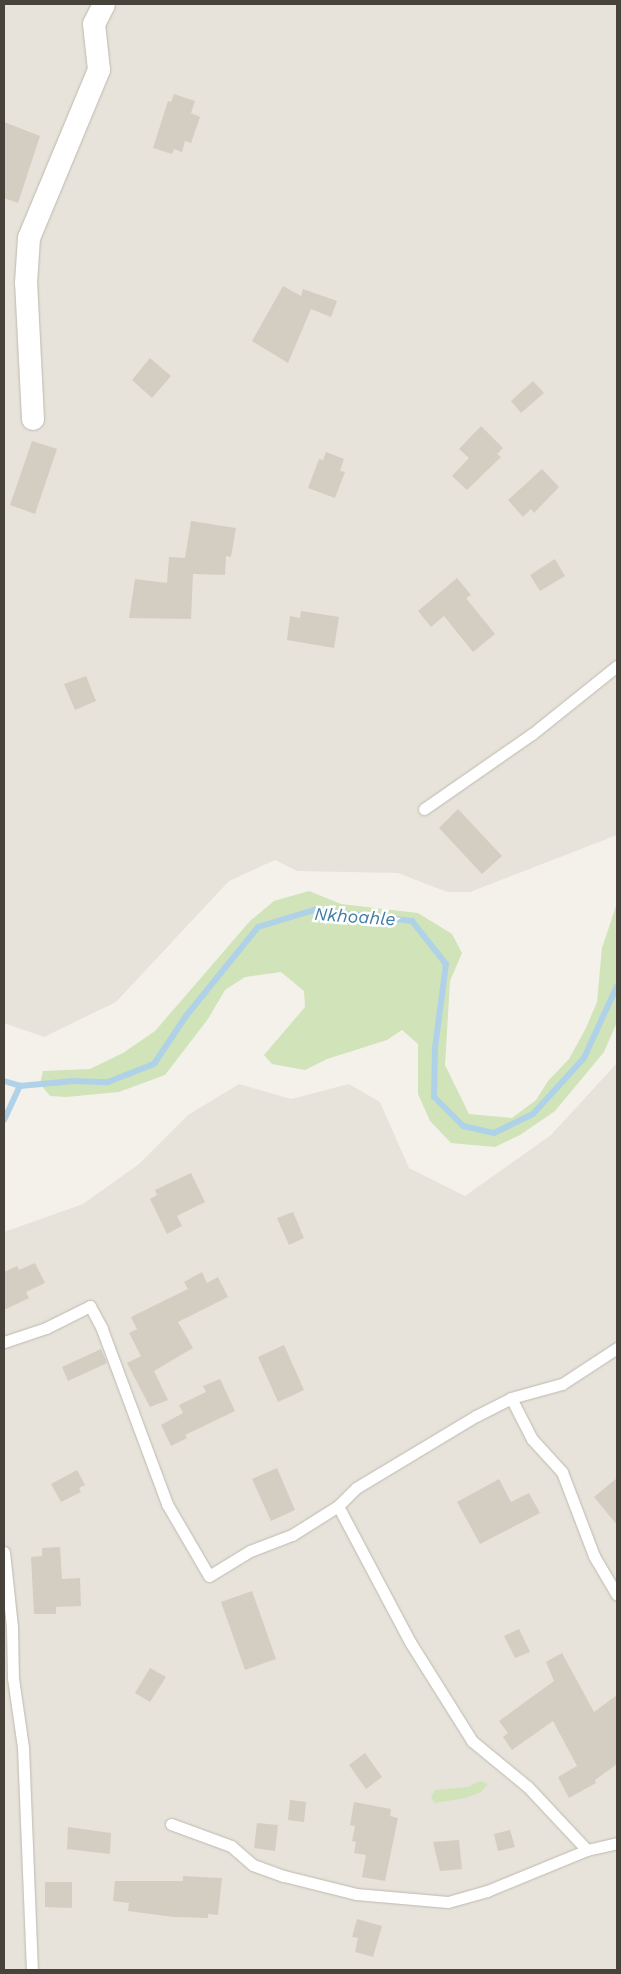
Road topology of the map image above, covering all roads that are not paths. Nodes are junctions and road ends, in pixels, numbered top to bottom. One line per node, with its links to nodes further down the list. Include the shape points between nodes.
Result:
1 (104, 4): 2 (street, via 94,24 99,70 29,238 26,283)
2 (33, 419)
3 (617, 666): 4 (lane, via 532,734)
4 (424, 809)
5 (4, 1342): 8 (lane, via 46,1328 90,1306 102,1329 167,1504 209,1576 250,1552 292,1535)
6 (617, 1348): 7 (lane, via 562,1384)
7 (511, 1398): 8 (lane, via 356,1488); 10 (lane, via 532,1439 562,1472 594,1556)
8 (338, 1506): 13 (lane, via 410,1642 472,1740 528,1787)
9 (4, 1552): 14 (lane, via 12,1627 13,1678 23,1747)
10 (617, 1595)
11 (172, 1824): 13 (lane, via 231,1846 253,1865 284,1876 356,1894 448,1902 487,1891)
12 (617, 1843): 13 (lane)
13 (587, 1850)
14 (32, 1970)

